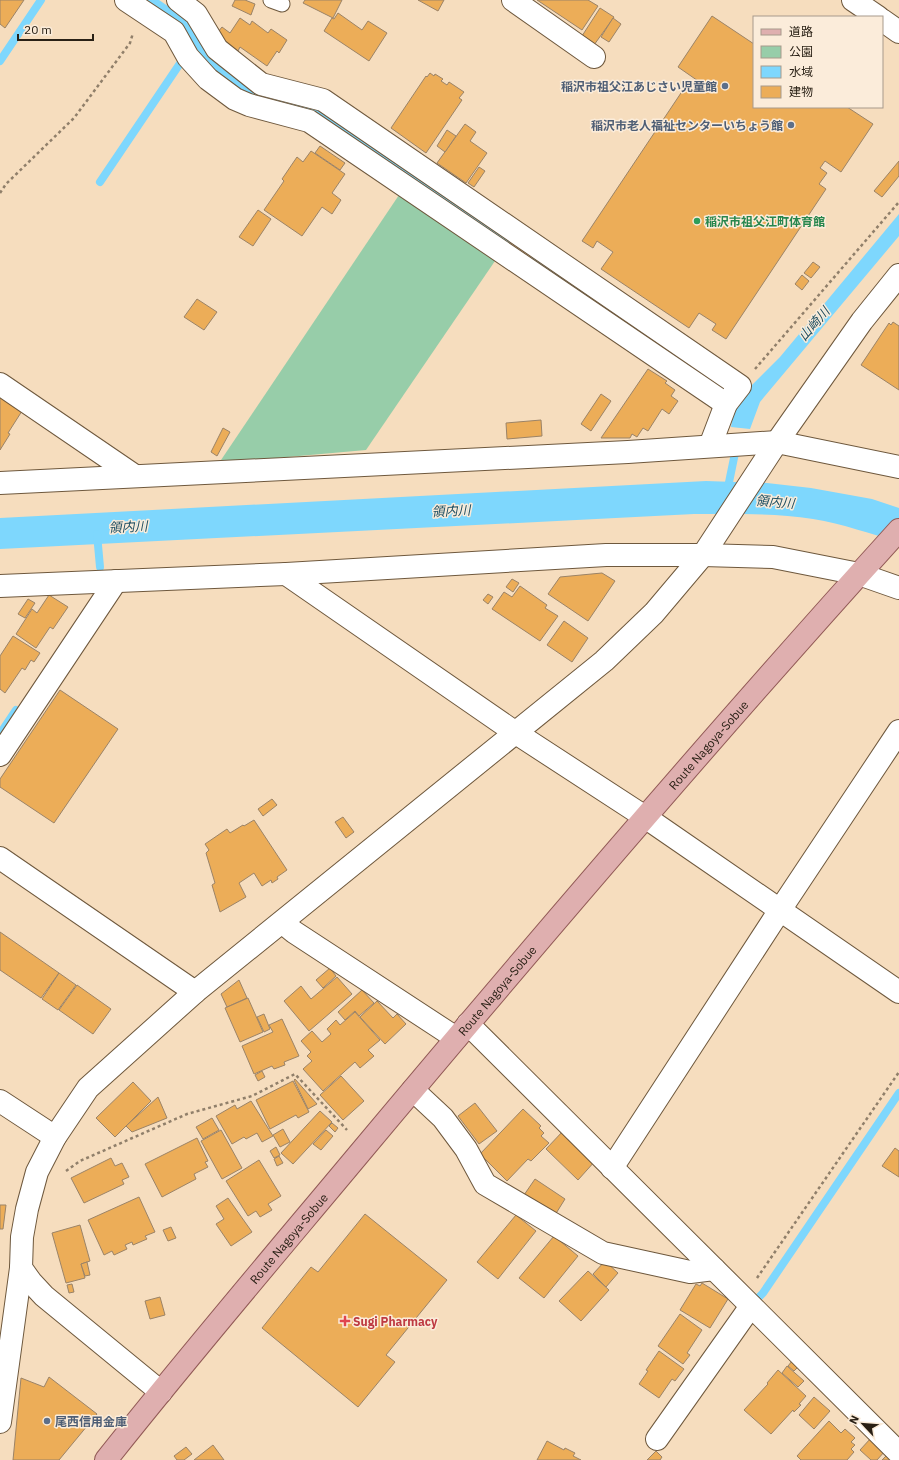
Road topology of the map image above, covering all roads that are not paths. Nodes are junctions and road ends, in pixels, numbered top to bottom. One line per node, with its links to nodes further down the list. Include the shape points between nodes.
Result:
1 (178, 0): 11 (street, via 196,14 217,49 261,84 323,100 740,386)
2 (513, 0): 8 (street)
3 (853, 0): 5 (street)
4 (134, 5): 11 (street, via 174,32 188,57 208,79 235,99 309,121)
5 (877, 16)
6 (883, 21): 7 (street)
7 (899, 32)
8 (594, 57)
9 (899, 275): 13 (street, via 862,321)
10 (0, 384): 15 (street)
11 (726, 404): 12 (street)
12 (710, 446): 13 (street); 15 (street)
13 (773, 448): 14 (street); 18 (street)
14 (899, 467)
15 (135, 476): 16 (street)
16 (0, 483)
17 (899, 530): 19 (main road, Route Nagoya-Sobue)
18 (707, 549): 19 (street, via 773,556); 20 (street); 25 (street, via 654,613 604,661)
19 (862, 571): 23 (street); 27 (main road, Route Nagoya-Sobue)
20 (286, 574): 21 (street); 25 (street)
21 (116, 581): 22 (street); 26 (street)
22 (0, 586)
23 (899, 588)
24 (899, 731): 29 (street)
25 (516, 733): 27 (street); 30 (street)
26 (0, 755)
27 (645, 817): 29 (street); 33 (main road, Route Nagoya-Sobue)
28 (0, 858): 31 (street)
29 (780, 910): 32 (street); 37 (street)
30 (283, 923): 31 (street); 33 (street, via 294,932)
31 (195, 992): 36 (street, via 88,1088)
32 (899, 992)
33 (462, 1031): 34 (main road, Route Nagoya-Sobue); 37 (street)
34 (413, 1090): 39 (street, via 443,1118 466,1149 485,1184 604,1253 690,1272); 41 (main road, Route Nagoya-Sobue)
35 (0, 1100): 36 (street)
36 (55, 1137): 38 (street, via 38,1172 27,1209 22,1237)
37 (612, 1168): 39 (street)
38 (21, 1268): 41 (street, via 44,1296); 42 (street)
39 (714, 1269): 40 (street)
40 (747, 1302): 43 (street); 44 (street)
41 (161, 1392): 45 (main road, Route Nagoya-Sobue)
42 (0, 1422)
43 (657, 1439)
44 (899, 1453)
45 (106, 1460)

